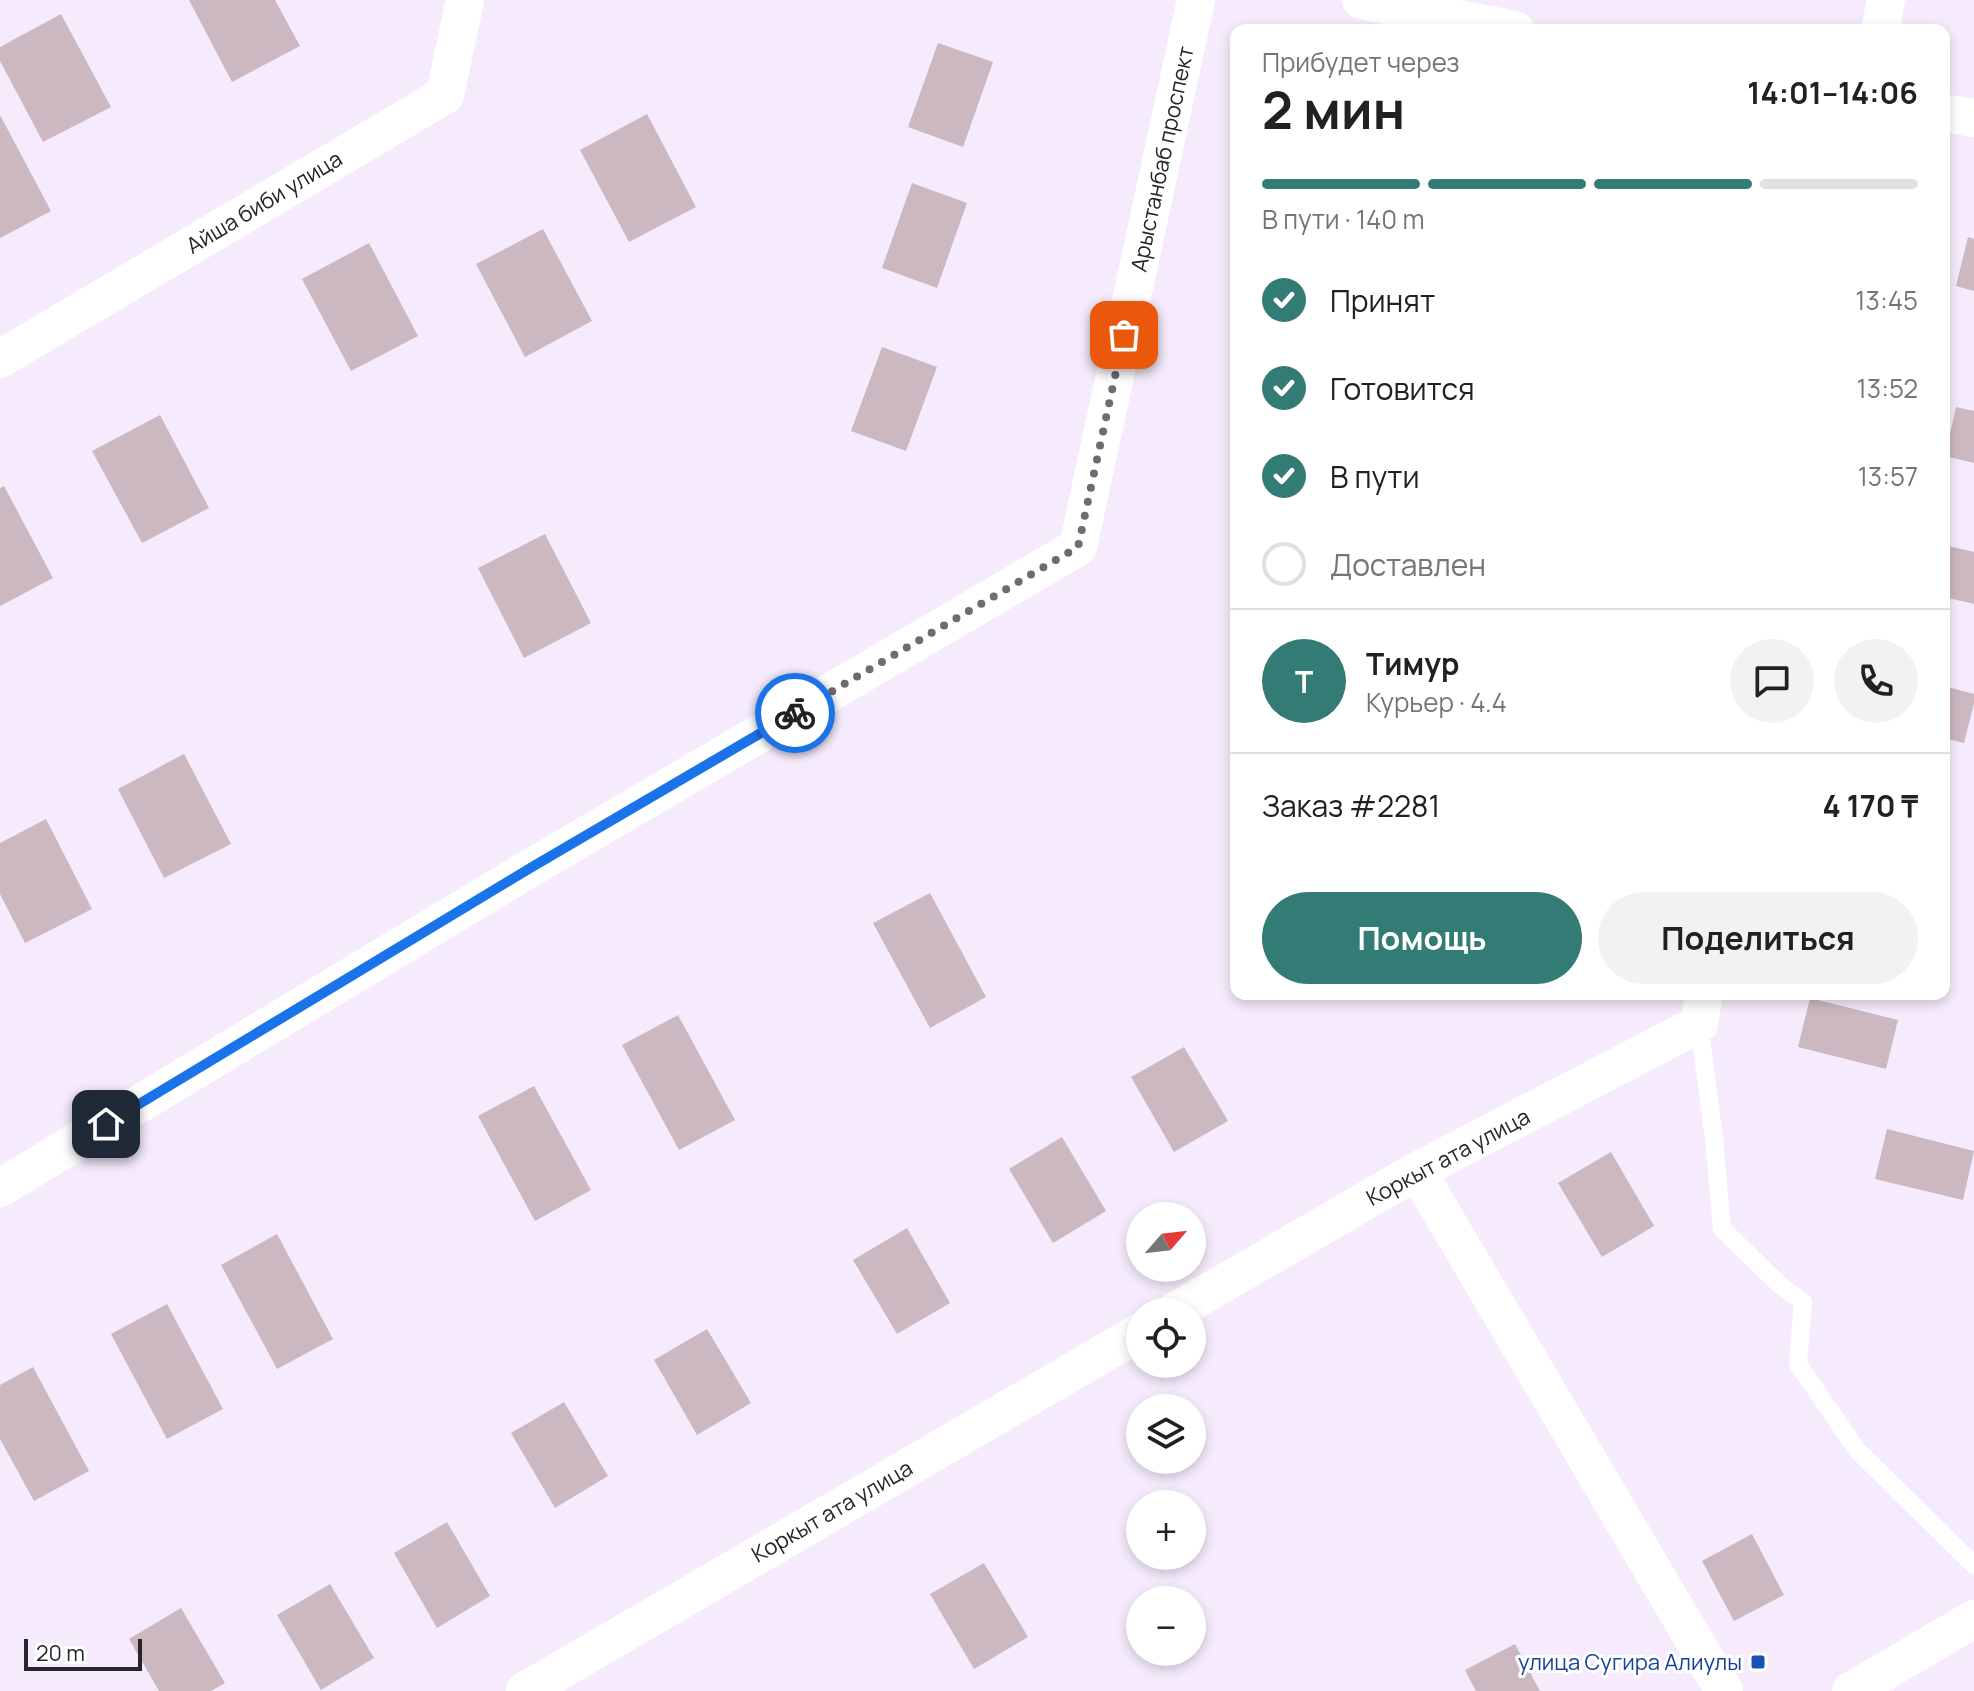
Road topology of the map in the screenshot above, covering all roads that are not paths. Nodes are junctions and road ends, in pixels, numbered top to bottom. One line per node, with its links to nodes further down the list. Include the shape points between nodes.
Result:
1 (465, 0): 9 (street, Айша биби улица, via 445,95)
2 (1196, 0): 12 (street, Арыстанбаб проспект, via 1078,547 532,867)
3 (1361, 0): 5 (street)
4 (1886, 0): 6 (street)
5 (1484, 24)
6 (1881, 24)
7 (1950, 114): 8 (street)
8 (1974, 118)
9 (0, 359)
10 (1702, 1009): 11 (street, Коркыт ата улица); 15 (lane, via 1722,1229 1803,1302 1798,1364 1857,1450)
11 (1417, 1171): 13 (street, Коркыт ата улица); 18 (street)
12 (0, 1188)
13 (1198, 1298)
14 (1126, 1340): 17 (street, Коркыт ата улица)
15 (1974, 1565)
16 (1974, 1619): 19 (street)
17 (525, 1691)
18 (1724, 1691)
19 (1851, 1691)

